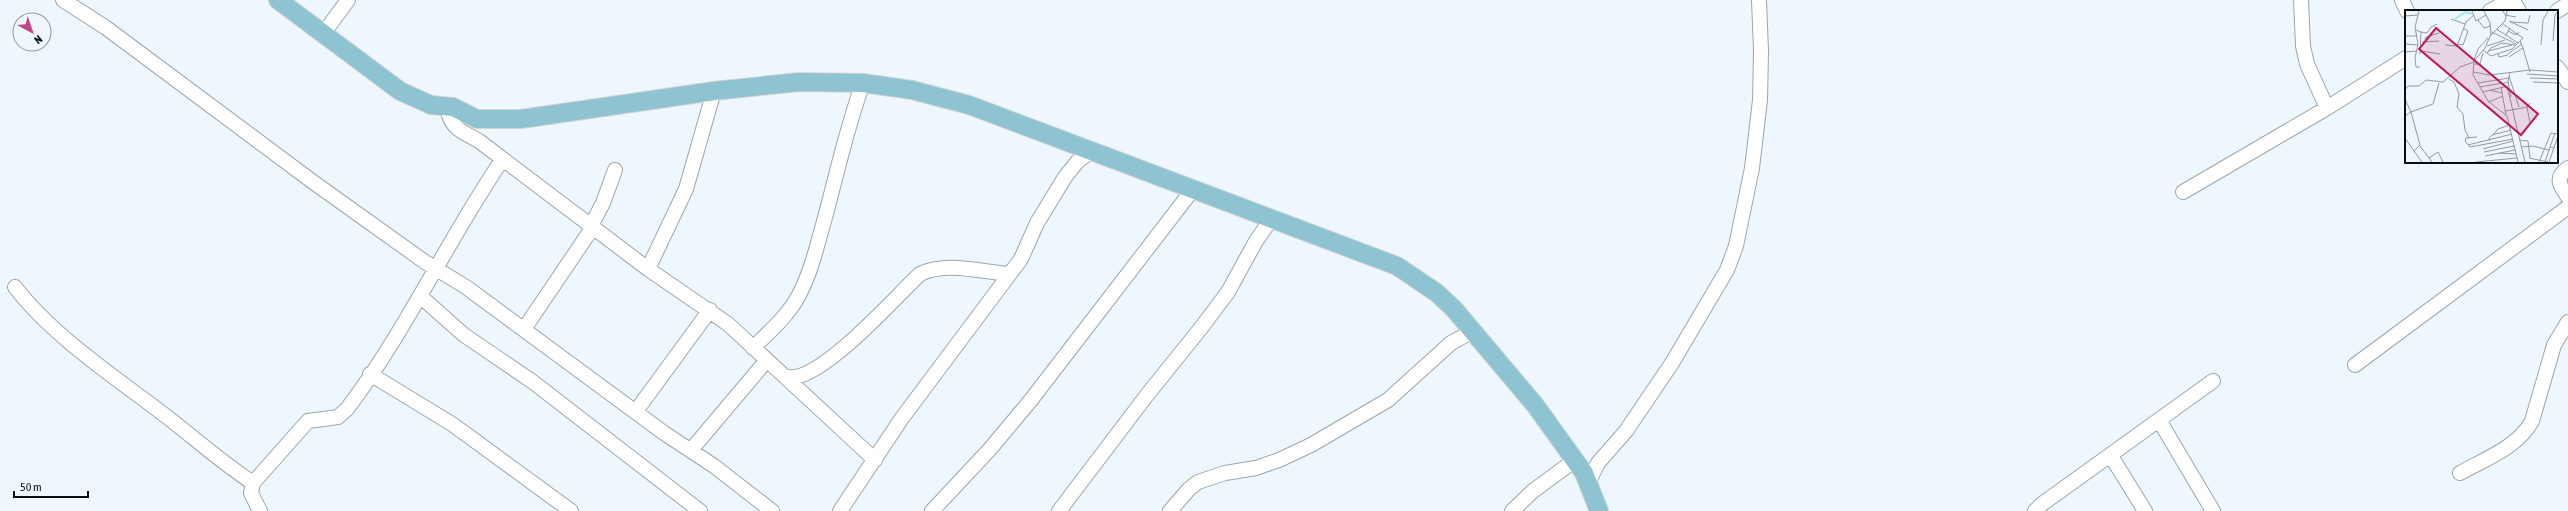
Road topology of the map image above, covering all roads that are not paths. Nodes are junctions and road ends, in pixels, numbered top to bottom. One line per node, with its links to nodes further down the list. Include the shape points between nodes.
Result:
1 (63, 0): 31 (street, via 105,27 239,128)
2 (278, 0): 13 (main road)
3 (348, 0): 13 (street)
4 (1759, 0): 54 (street, via 1762,51 1760,100 1752,168 1736,246 1727,270 1672,363 1626,431 1598,463)
5 (2301, 0): 20 (street, via 2307,64)
6 (2402, 0): 9 (street)
7 (2511, 0): 10 (street); 11 (street)
8 (2568, 4): 12 (street)
9 (2407, 10)
10 (2492, 10)
11 (2519, 10)
12 (2558, 11)
13 (323, 34): 19 (main road, via 400,90 431,105)
14 (2405, 59): 20 (street)
15 (2558, 67): 16 (street)
16 (2568, 82)
17 (863, 83): 18 (main road, via 799,82); 21 (main road, via 912,90 969,105); 40 (street, via 851,114 830,202 807,276 787,312)
18 (714, 91): 19 (main road, via 521,119 477,119); 32 (street, via 686,189)
19 (453, 107): 22 (street, via 449,115 452,124)
20 (2327, 108): 26 (street)
21 (1091, 151): 25 (main road); 33 (street, via 1077,162 1065,177 1037,223 1021,259)
22 (502, 160): 30 (street); 31 (street)
23 (2568, 168): 27 (street, via 2559,177 2558,182)
24 (615, 170): 30 (street, via 592,224)
25 (1194, 188): 29 (main road); 60 (street, via 1031,400 990,449)
26 (2183, 192)
27 (2568, 197)
28 (2568, 207): 42 (street)
29 (1272, 218): 39 (main road, via 1397,266 1437,293); 61 (street, via 1228,292)
30 (593, 227): 32 (street); 38 (street)
31 (435, 268): 35 (street); 38 (street)
32 (648, 269): 36 (street)
33 (1009, 274): 44 (street, via 972,270 929,270 920,274 877,320 844,348 804,374 794,378); 50 (street, via 902,418)
34 (15, 287): 53 (street, via 35,310 83,352 225,464)
35 (420, 296): 43 (street); 57 (street, via 464,334 539,386)
36 (710, 310): 40 (street); 46 (street)
37 (2568, 322): 52 (street, via 2554,346 2532,421 2526,432 2514,442)
38 (524, 329): 46 (street)
39 (1473, 331): 51 (main road); 62 (street, via 1451,343 1388,400 1311,445 1279,460 1198,482)
40 (753, 348): 41 (street)
41 (767, 360): 44 (street); 48 (street)
42 (2355, 365)
43 (370, 374): 53 (street, via 342,413 331,419 308,421); 56 (street, via 452,424)
44 (788, 377): 50 (street)
45 (2213, 381): 47 (street)
46 (636, 411): 48 (street)
47 (2159, 420): 49 (street); 67 (street)
48 (691, 450): 58 (street)
49 (2111, 456): 65 (street, via 2048,499); 66 (street)
50 (875, 460): 59 (street)
51 (1575, 460): 54 (main road); 63 (street, via 1533,491)
52 (2460, 473)
53 (253, 483): 55 (street, via 250,493)
54 (1588, 483): 64 (main road)
55 (260, 511)
56 (571, 511)
57 (700, 511)
58 (772, 511)
59 (840, 511)
60 (932, 511)
61 (1059, 511)
62 (1170, 511)
63 (1512, 511)
64 (1599, 511)
65 (2035, 511)
66 (2145, 511)
67 (2213, 511)

